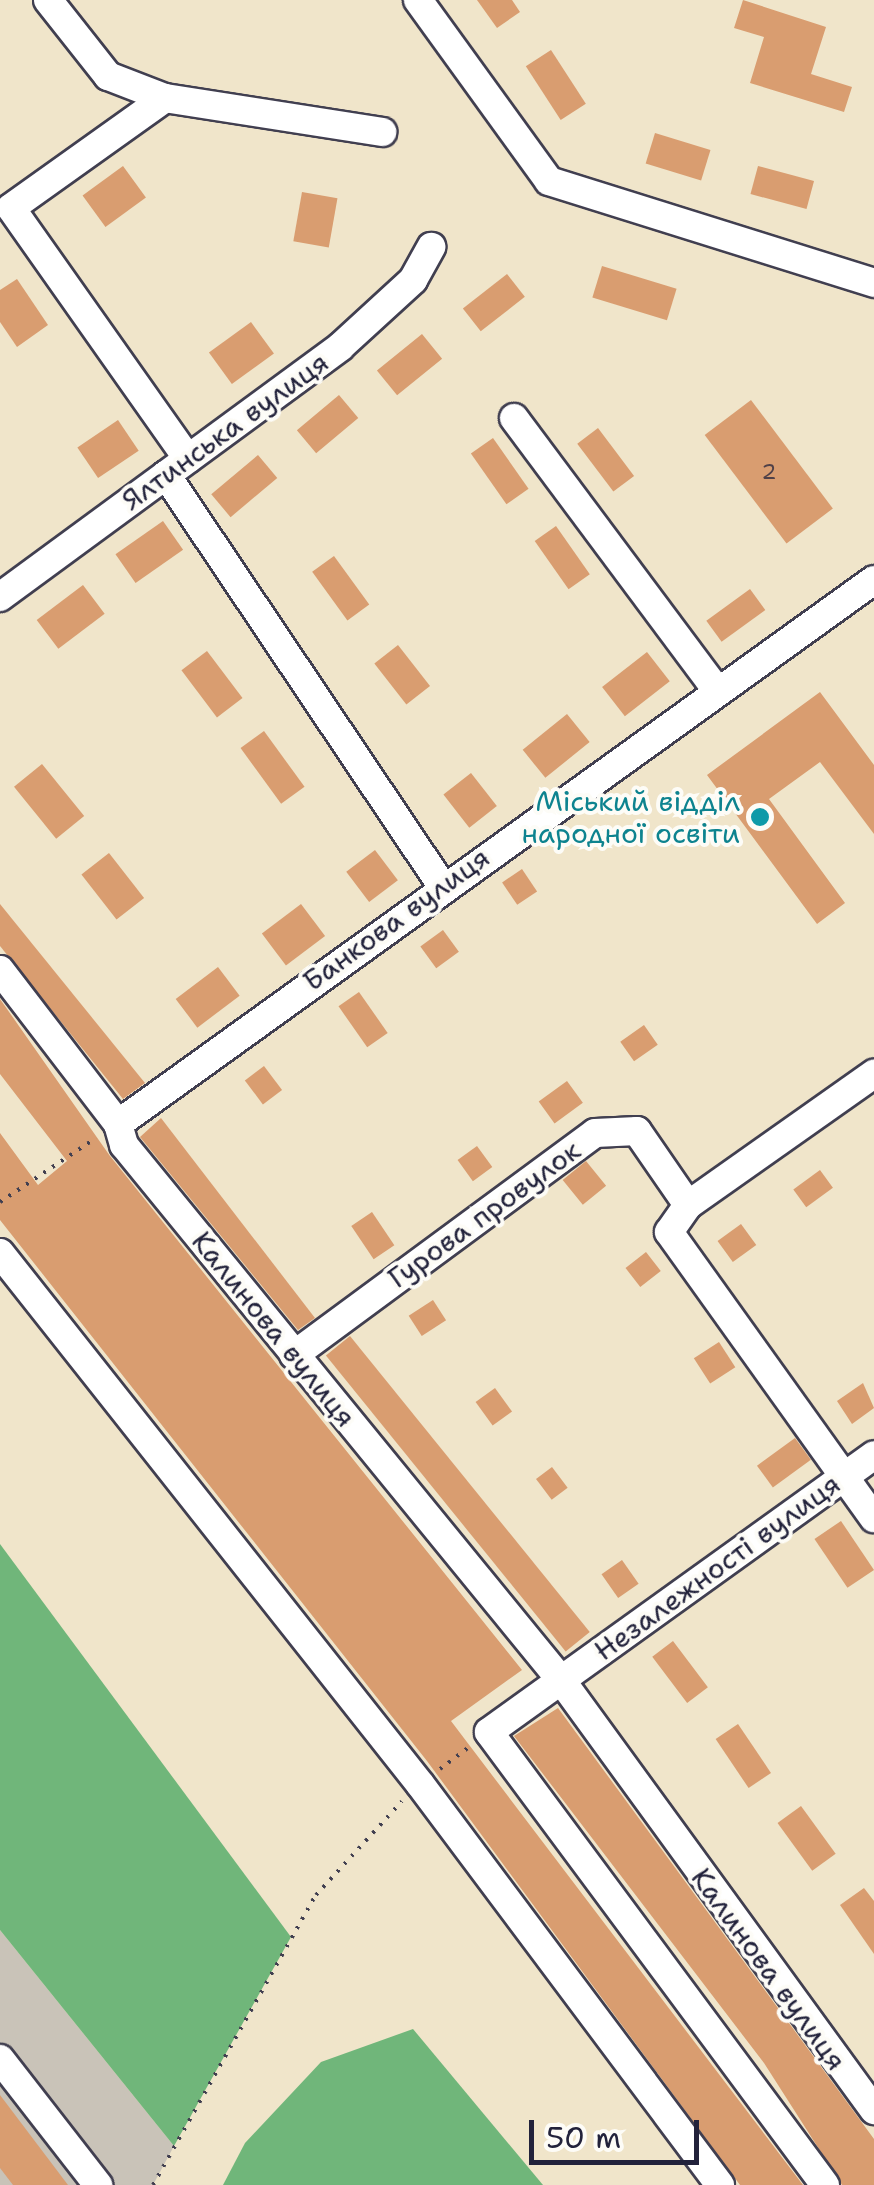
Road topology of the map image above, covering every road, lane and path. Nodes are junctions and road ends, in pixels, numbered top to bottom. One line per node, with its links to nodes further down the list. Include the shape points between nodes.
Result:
1 (48, 0): 3 (street, via 108,76)
2 (418, 0): 7 (street, via 549,181)
3 (165, 98): 4 (street); 5 (street)
4 (382, 132)
5 (6, 200): 9 (street)
6 (431, 246): 9 (street, Ялтинська вулиця, via 412,280 340,347)
7 (874, 283)
8 (514, 418): 12 (street)
9 (177, 467): 11 (street, Ялтинська вулиця); 13 (street)
10 (874, 580): 12 (street, Банкова вулиця)
11 (0, 597)
12 (717, 690): 13 (street, Банкова вулиця)
13 (441, 884): 16 (street, Банкова вулиця)
14 (0, 970): 16 (street, Калинова вулиця)
15 (874, 1074): 18 (street)
16 (118, 1124): 17 (path); 20 (street, Калинова вулиця, via 124,1145)
17 (0, 1202)
18 (688, 1205): 20 (street, Гурова провулок, via 637,1131 595,1133); 22 (street, via 668,1232)
19 (0, 1253): 26 (street)
20 (294, 1355): 24 (street, Калинова вулиця)
21 (874, 1455): 22 (street, Незалежності вулиця)
22 (844, 1476): 23 (street); 24 (street, Незалежності вулиця)
23 (874, 1518)
24 (562, 1680): 25 (street); 28 (street, Калинова вулиця)
25 (489, 1732): 26 (path); 32 (street)
26 (420, 1784): 30 (path, via 316,1895); 31 (street)
27 (0, 2059): 29 (street)
28 (874, 2110)
29 (98, 2185)
30 (153, 2185)
31 (720, 2185)
32 (826, 2185)

